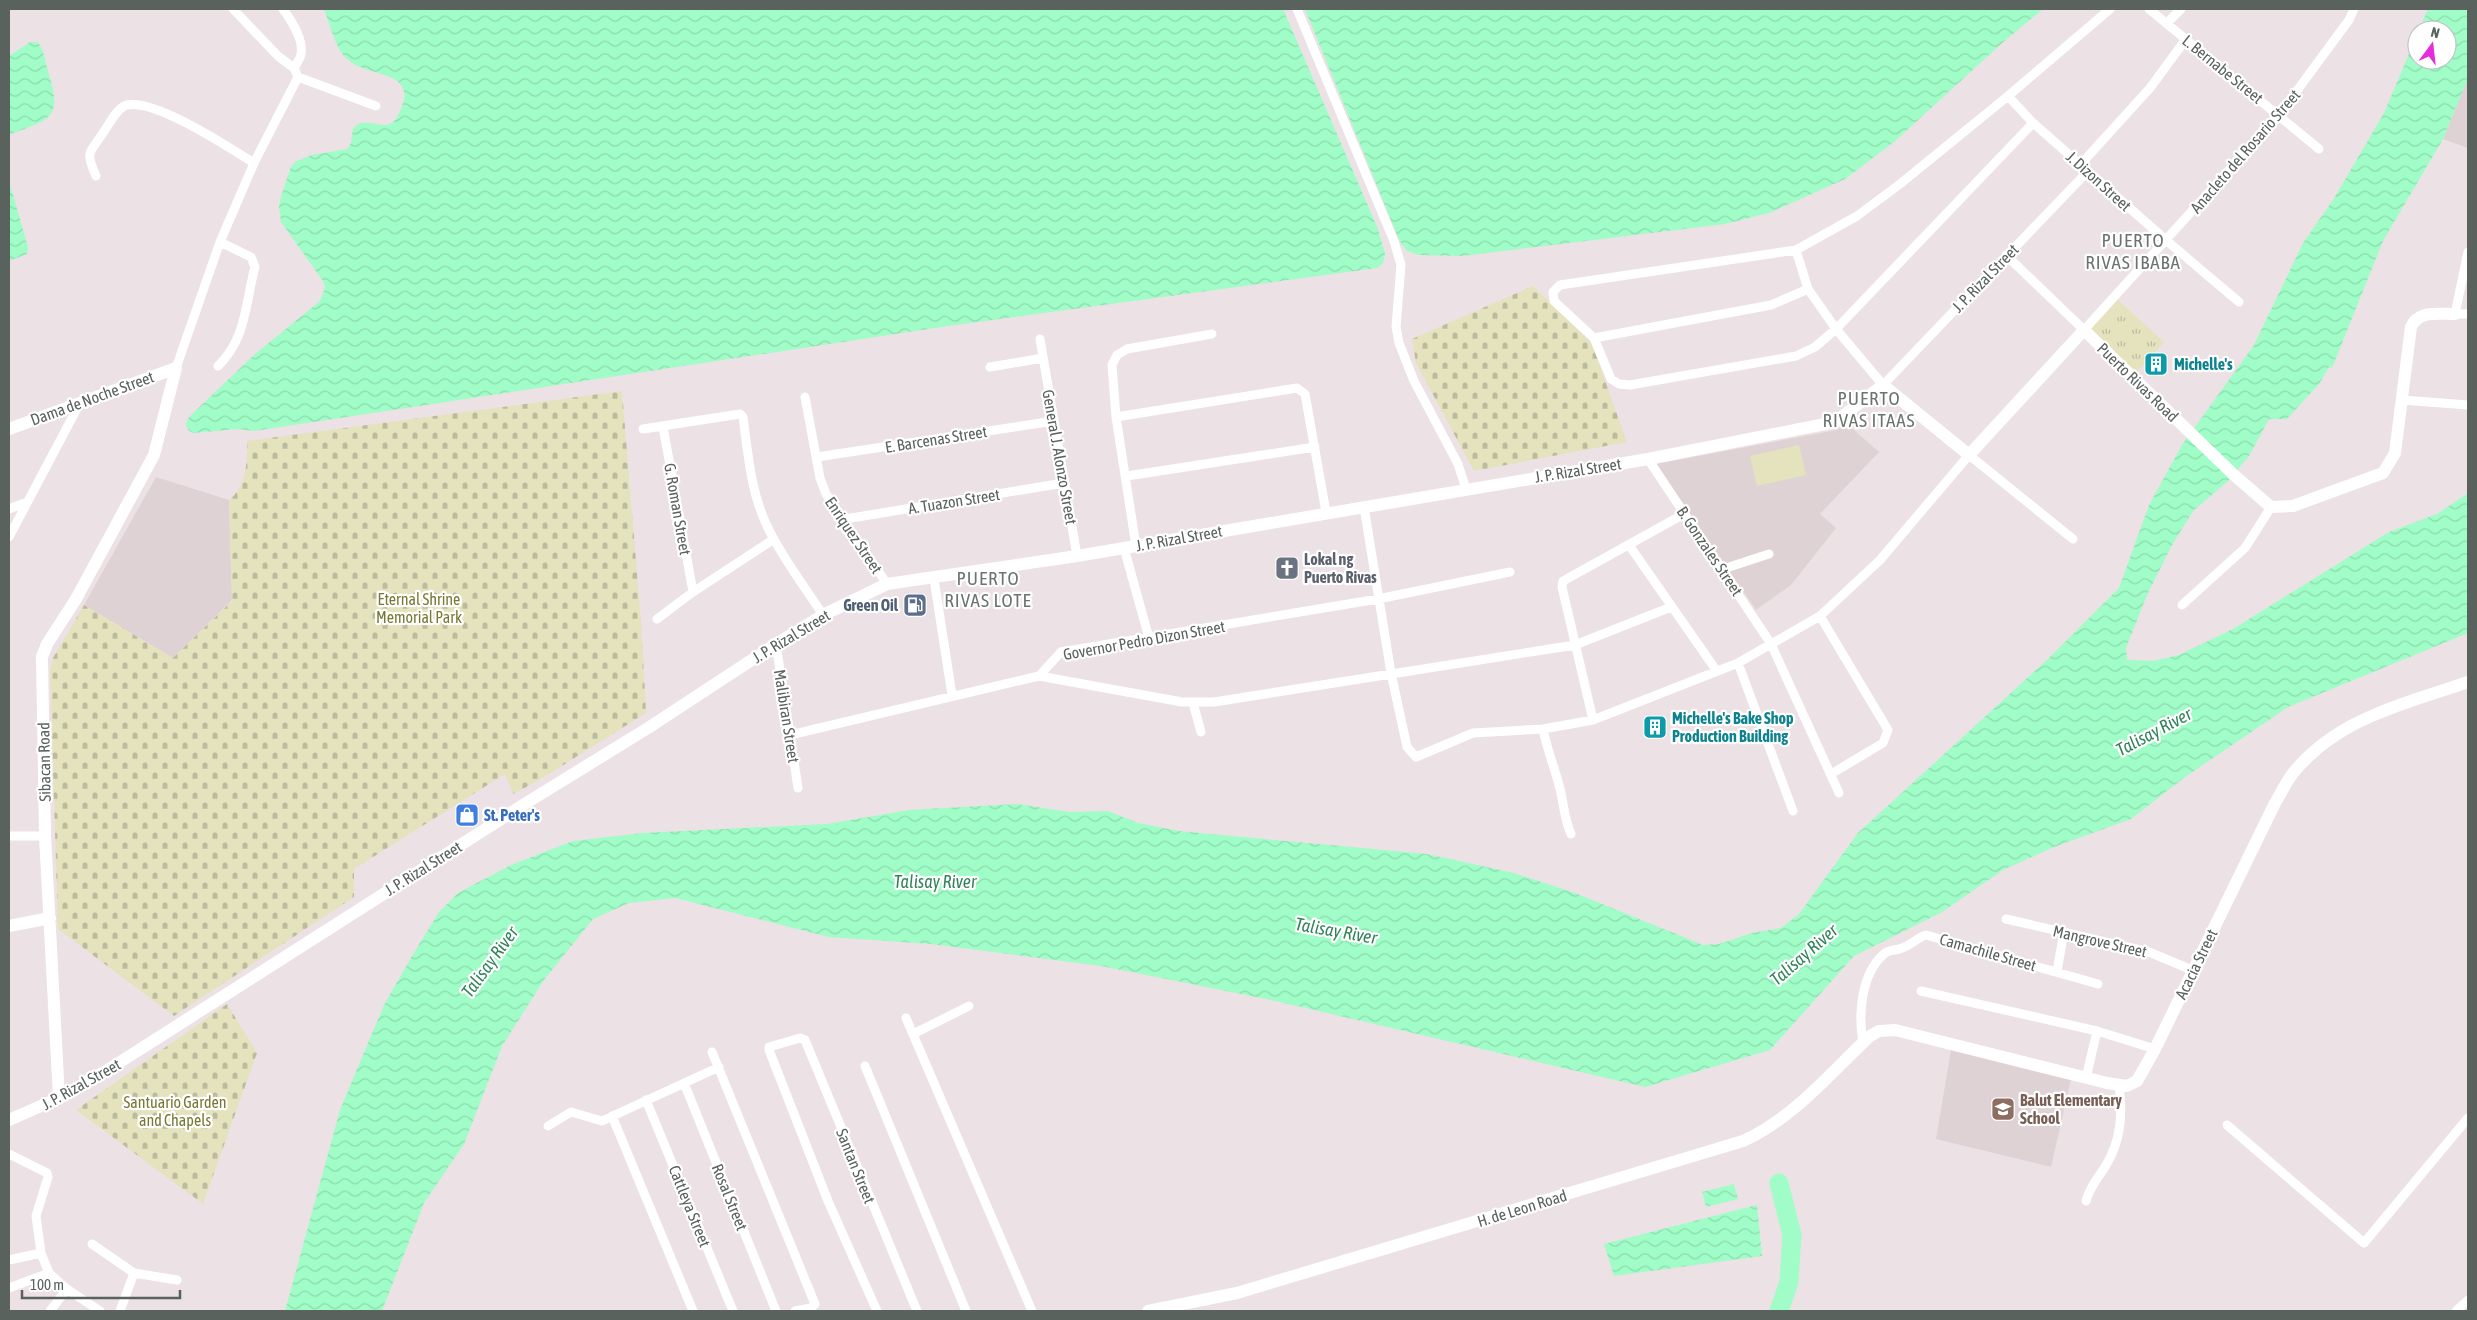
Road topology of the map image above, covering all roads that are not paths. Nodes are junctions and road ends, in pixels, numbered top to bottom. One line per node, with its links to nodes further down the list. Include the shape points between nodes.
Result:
1 (233, 9): 10 (street)
2 (283, 9): 10 (street, via 300,41 302,53)
3 (1297, 9): 54 (street, via 1394,241 1401,265 1396,328 1399,343 1414,381 1458,464)
4 (2110, 9): 11 (street)
5 (2149, 9): 8 (street, L. Bernabe Street)
6 (2181, 9): 8 (street)
7 (2354, 9): 13 (street, Anacleto del Rosario Street)
8 (2167, 23): 9 (street, L. Bernabe Street)
9 (2186, 39): 13 (street, L. Bernabe Street); 17 (street, via 2150,88)
10 (296, 73): 12 (street); 16 (street)
11 (2008, 96): 14 (street, J. Dizon Street); 22 (street, via 1857,216)
12 (376, 106)
13 (2279, 115): 15 (street, L. Bernabe Street); 20 (street, Anacleto del Rosario Street)
14 (2033, 123): 17 (street, J. Dizon Street); 29 (street)
15 (2319, 149)
16 (254, 163): 19 (street, via 189,124 154,110 126,105 120,108 90,149 89,160); 21 (street)
17 (2081, 164): 18 (street, J. Dizon Street)
18 (2088, 171): 20 (street, J. Dizon Street); 24 (street, J. P. Rizal Street)
19 (96, 176)
20 (2167, 241): 26 (street, J. Dizon Street); 30 (street, Anacleto del Rosario Street)
21 (220, 242): 35 (street, via 251,257 254,266 241,333 230,354); 37 (street)
22 (1796, 250): 25 (street); 32 (street, via 1560,285 1553,292 1554,301)
23 (2468, 252): 27 (street)
24 (2006, 255): 30 (street, Puerto Rivas Road); 38 (street, J. P. Rizal Street)
25 (1808, 289): 29 (street); 32 (street, via 1770,305)
26 (2239, 302)
27 (2455, 314): 28 (street); 40 (street, via 2414,318)
28 (2468, 314)
29 (1836, 329): 32 (street, via 1815,347 1796,356 1630,385 1610,379); 38 (street)
30 (2084, 330): 49 (street); 56 (street, Puerto Rivas Road)
31 (1212, 334): 43 (street, via 1127,349 1117,355 1112,365)
32 (1594, 338)
33 (1040, 339): 34 (street, General J. Alonzo Street)
34 (1043, 358): 36 (street); 44 (street, General J. Alonzo Street)
35 (218, 366)
36 (990, 367)
37 (176, 368): 41 (street, Dama de Noche Street); 101 (street, Sibacan Road, via 154,454 42,658)
38 (1883, 385): 49 (street); 51 (street, J. P. Rizal Street, via 1834,422)
39 (805, 397): 50 (street, Enriquez Street)
40 (2402, 400): 42 (street); 56 (street, via 2395,453 2383,473 2293,506)
41 (81, 401): 46 (street, Dama de Noche Street); 55 (street)
42 (2468, 405)
43 (1116, 417): 48 (street, via 1297,388 1305,394); 52 (street)
44 (1054, 421): 50 (street, E. Barcenas Street); 53 (street, General J. Alonzo Street)
45 (663, 426): 47 (street); 64 (street, via 740,414 743,417 753,482); 73 (street, G. Roman Street)
46 (9, 429)
47 (643, 429)
48 (1315, 447): 52 (street); 59 (street)
49 (1969, 455): 63 (street); 78 (street, via 1880,560)
50 (817, 457): 61 (street, Enriquez Street, via 826,494)
51 (1648, 459): 54 (street, J. P. Rizal Street); 60 (street, B. Gonzales Street)
52 (1127, 476): 66 (street)
53 (1064, 483): 61 (street, A. Tuazon Street); 68 (street, General J. Alonzo Street)
54 (1466, 489): 57 (street, J. P. Rizal Street)
55 (27, 502): 58 (street); 62 (street)
56 (2271, 507): 75 (street, via 2245,548)
57 (1364, 508): 59 (street, J. P. Rizal Street); 74 (street)
58 (9, 509)
59 (1326, 512): 66 (street, J. P. Rizal Street)
60 (1684, 514): 65 (street); 69 (street, B. Gonzales Street)
61 (844, 519): 72 (street, Enriquez Street)
62 (9, 537)
63 (2073, 538)
64 (774, 539): 73 (street); 77 (street)
65 (1629, 545): 76 (street); 83 (street, via 1563,581)
66 (1130, 547): 68 (street, J. P. Rizal Street); 80 (street)
67 (1769, 554): 69 (street)
68 (1077, 556): 71 (street, J. P. Rizal Street)
69 (1723, 569): 82 (street, B. Gonzales Street)
70 (1510, 572): 74 (street, Governor Pedro Dizon Street)
71 (934, 579): 72 (street, J. P. Rizal Street); 89 (street)
72 (887, 584): 77 (street, J. P. Rizal Street)
73 (693, 592): 79 (street)
74 (1378, 599): 80 (street, Governor Pedro Dizon Street); 86 (street)
75 (2182, 605)
76 (1671, 607): 83 (street); 85 (street)
77 (823, 615): 81 (street, J. P. Rizal Street)
78 (1820, 616): 82 (street); 95 (street, via 1888,730 1883,743)
79 (657, 619)
80 (1149, 638): 87 (street, Governor Pedro Dizon Street, via 1061,652)
81 (776, 644): 94 (street, Malibiran Street); 122 (street, J. P. Rizal Street, via 162,1036)
82 (1771, 644): 84 (street); 95 (street, B. Gonzales Street)
83 (1576, 645): 86 (street); 91 (street)
84 (1738, 663): 85 (street); 98 (street)
85 (1716, 670): 91 (street)
86 (1391, 672): 90 (street); 92 (street, via 1408,747 1416,757 1473,733)
87 (1039, 676): 89 (street); 90 (street)
88 (2468, 682): 106 (street, Acacia Street, via 2363,718 2327,739 2293,774 2275,803)
89 (952, 695): 94 (street)
90 (1193, 703): 93 (street)
91 (1593, 720): 92 (street)
92 (1543, 729): 99 (street)
93 (1201, 732)
94 (790, 735): 96 (street, Malibiran Street)
95 (1831, 774): 97 (street, B. Gonzales Street)
96 (798, 788)
97 (1840, 793)
98 (1793, 811)
99 (1571, 834)
100 (9, 836): 101 (street)
101 (45, 836): 102 (street, Sibacan Road)
102 (50, 918): 104 (street); 122 (street, Sibacan Road)
103 (2006, 919): 105 (street, Mangrove Street)
104 (9, 926)
105 (2064, 932): 106 (street, Mangrove Street, via 2149,952); 107 (street)
106 (2192, 970): 115 (street, Acacia Street)
107 (2057, 971): 108 (street, Camachile Street); 114 (street, Camachile Street, via 1926,935 1915,939 1904,948 1886,952 1878,959 1860,1006)
108 (2098, 984)
109 (1921, 991): 112 (street)
110 (969, 1006): 113 (street)
111 (906, 1018): 113 (street)
112 (2097, 1031): 115 (street); 119 (street)
113 (913, 1034): 150 (street)
114 (1863, 1042): 119 (street, via 1879,1031 1896,1030); 151 (street, H. de Leon Road, via 1794,1109 1744,1141 1237,1293)
115 (2155, 1049): 121 (street, Acacia Street, via 2138,1080 2127,1086)
116 (712, 1052): 118 (street)
117 (865, 1066): 149 (street)
118 (719, 1067): 120 (street); 146 (street, via 814,1304)
119 (2086, 1078): 121 (street)
120 (684, 1083): 123 (street); 145 (street, Rosal Street)
121 (2119, 1085): 130 (street, via 2123,1111 2119,1130 2106,1166 2091,1186)
122 (59, 1098): 126 (street, J. P. Rizal Street)
123 (646, 1100): 124 (street); 144 (street, Cattleya Street)
124 (612, 1116): 128 (street, via 599,1121 571,1112); 143 (street)
125 (2468, 1118): 127 (street, via 2364,1243)
126 (9, 1120)
127 (2227, 1125)
128 (548, 1126)
129 (9, 1154): 132 (street, via 47,1173 36,1216)
130 (2086, 1201)
131 (92, 1244): 135 (street)
132 (41, 1252): 133 (street); 134 (street)
133 (9, 1260)
134 (49, 1273): 137 (street); 138 (street)
135 (134, 1273): 136 (street); 142 (street)
136 (177, 1280)
137 (9, 1288)
138 (68, 1289): 140 (street); 141 (street)
139 (2468, 1300): 152 (street)
140 (50, 1311)
141 (100, 1311)
142 (120, 1311)
143 (693, 1311)
144 (733, 1311)
145 (776, 1311)
146 (795, 1311)
147 (877, 1311): 148 (street, Santan Street, via 828,1201 769,1050 769,1047 784,1041 805,1040)
148 (917, 1311)
149 (966, 1311)
150 (1032, 1311)
151 (1148, 1311)
152 (2456, 1311)

